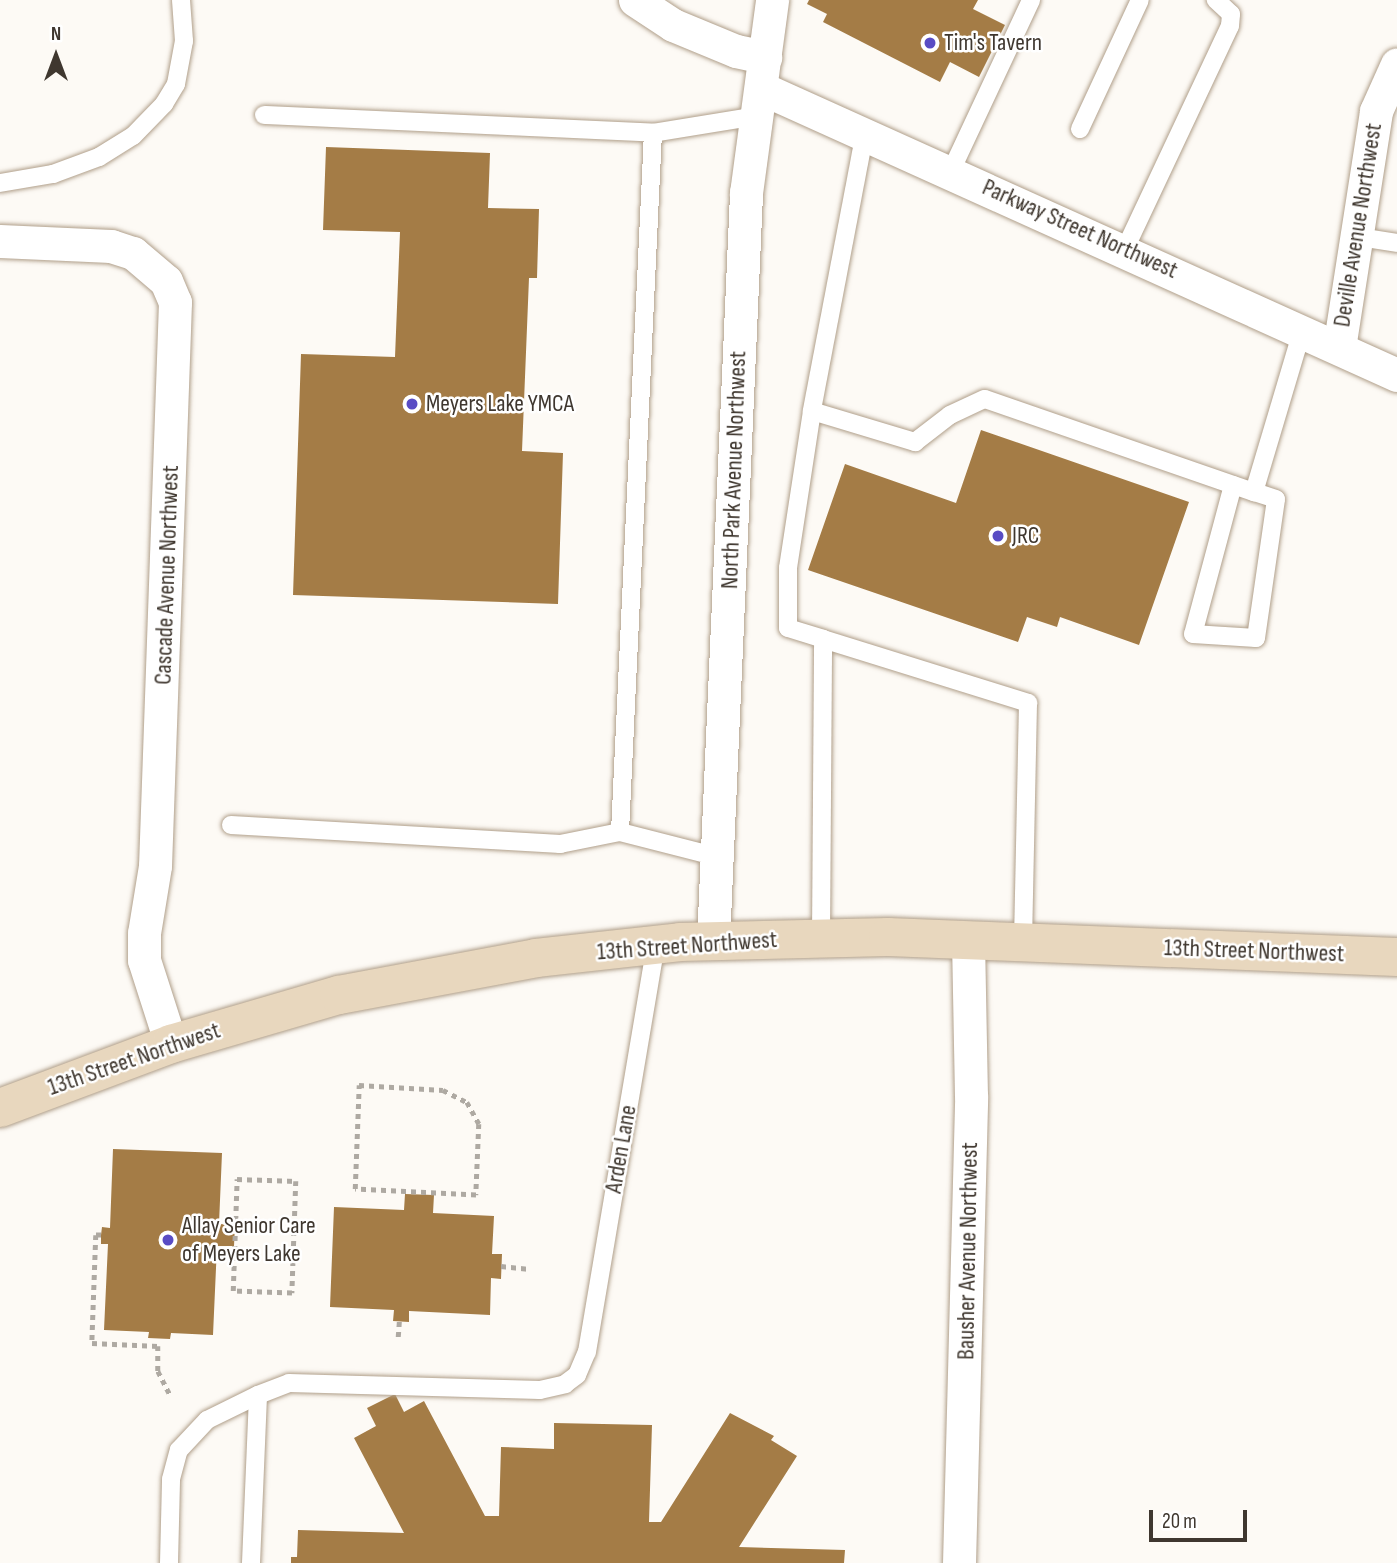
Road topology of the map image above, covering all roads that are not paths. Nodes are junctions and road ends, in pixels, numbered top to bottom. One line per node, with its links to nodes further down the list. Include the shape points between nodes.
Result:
1 (181, 0): 14 (lane, via 184,41 176,84 133,136 99,157 53,174)
2 (635, 0): 8 (street, Parkway Street Northwest, via 673,25 736,51)
3 (772, 0): 8 (street, North Park Avenue Northwest)
4 (1031, 0): 13 (lane)
5 (1140, 0): 10 (lane)
6 (1216, 0): 18 (lane, via 1231,14 1230,26)
7 (1397, 64): 15 (street, Deville Avenue Northwest, via 1376,111)
8 (761, 87): 11 (street, Parkway Street Northwest); 12 (lane); 28 (street, North Park Avenue Northwest, via 746,193)
9 (264, 115): 12 (lane)
10 (1080, 129)
11 (865, 132): 13 (street, Parkway Street Northwest); 22 (lane)
12 (653, 133): 27 (lane)
13 (951, 171): 18 (street, Parkway Street Northwest)
14 (0, 183)
15 (1353, 236): 17 (lane); 20 (street, Deville Avenue Northwest)
16 (0, 241): 35 (street, Cascade Avenue Northwest, via 111,246 133,253 166,281 175,302 155,866 144,933 144,960)
17 (1397, 243)
18 (1125, 249): 19 (street, Parkway Street Northwest)
19 (1302, 331): 20 (street, Parkway Street Northwest); 24 (lane)
20 (1339, 348): 21 (street, Parkway Street Northwest)
21 (1397, 375)
22 (812, 411): 23 (lane, via 915,442 950,415 985,399); 25 (lane, via 788,568 788,628)
23 (1233, 485): 24 (lane); 24 (lane, via 1193,634 1256,638 1276,499)
24 (1254, 492)
25 (823, 639): 29 (lane); 32 (lane, via 1028,703)
26 (231, 825): 27 (lane, via 560,844)
27 (620, 832): 28 (lane)
28 (718, 857): 31 (street, North Park Avenue Northwest)
29 (821, 939): 30 (main road, 13th Street Northwest); 31 (main road, 13th Street Northwest)
30 (968, 940): 32 (main road, 13th Street Northwest); 40 (street, Bausher Avenue Northwest, via 971,1096)
31 (713, 941): 33 (main road, 13th Street Northwest)
32 (1023, 942): 34 (main road, 13th Street Northwest)
33 (656, 945): 35 (main road, 13th Street Northwest, via 536,958 376,988); 37 (lane, Arden Lane, via 587,1352 577,1375 548,1389 289,1383)
34 (1397, 957)
35 (171, 1044): 36 (main road, 13th Street Northwest)
36 (0, 1108)
37 (258, 1395): 38 (lane, via 207,1420 179,1450 171,1479); 39 (lane)
38 (169, 1563)
39 (251, 1563)
40 (959, 1563)

